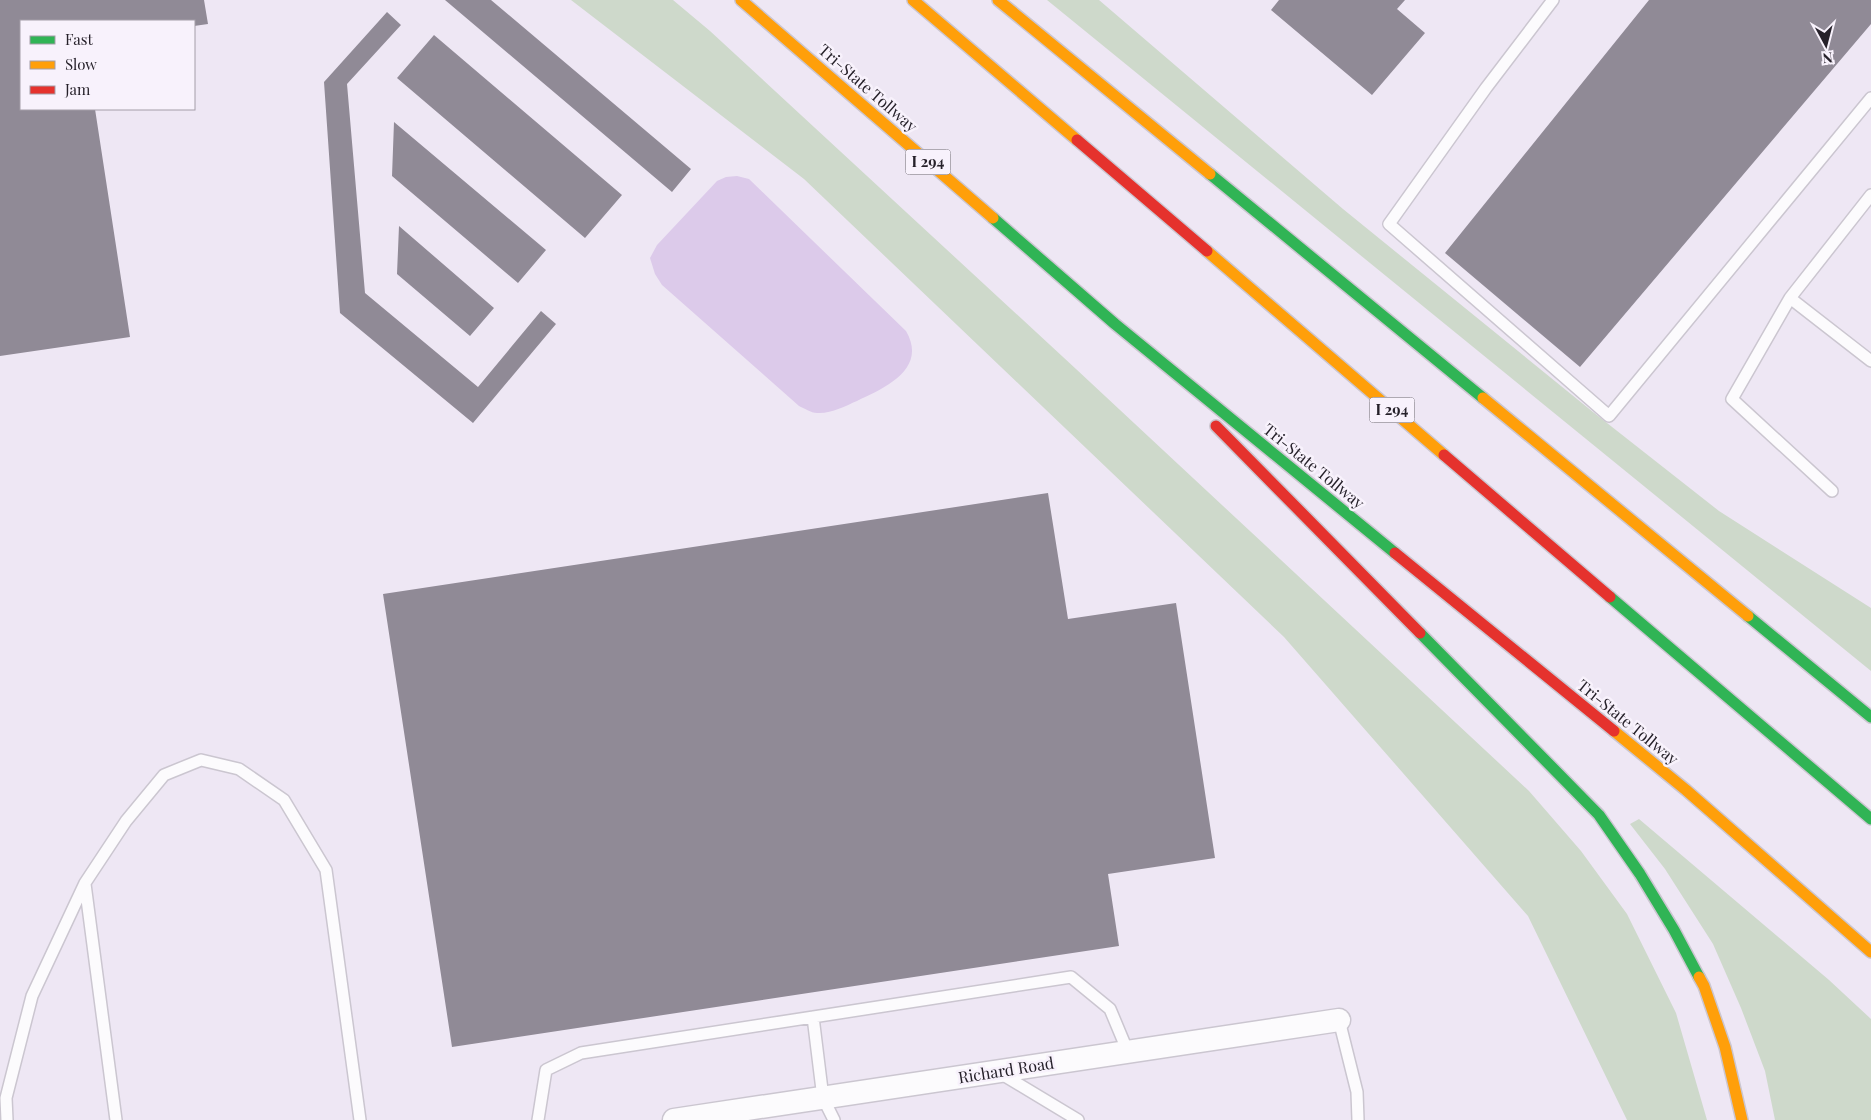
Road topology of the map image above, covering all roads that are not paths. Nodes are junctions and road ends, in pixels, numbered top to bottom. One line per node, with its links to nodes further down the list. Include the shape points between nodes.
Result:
1 (741, 0): 8 (highway, Tri-State Tollway / I 294)
2 (913, 0): 14 (highway, I 294)
3 (998, 0): 13 (highway)
4 (1553, 0): 5 (lane, via 1389,224 1610,416)
5 (1871, 98)
6 (1871, 195): 7 (lane)
7 (1790, 298): 9 (lane); 12 (lane, via 1732,399)
8 (1115, 324): 10 (highway); 16 (highway, Tri-State Tollway / I 294, via 1686,790)
9 (1871, 361)
10 (1192, 402)
11 (1206, 416): 30 (highway, via 1599,815 1640,874 1704,986 1725,1047)
12 (1832, 491)
13 (1871, 717)
14 (1871, 819)
15 (85, 883): 22 (lane, via 32,996 6,1098); 23 (lane); 24 (lane, via 126,821 164,775 201,760 239,769 284,800 326,870)
16 (1871, 952)
17 (813, 1017): 19 (lane, via 1071,978 1110,1009); 21 (lane); 25 (lane, via 581,1053 546,1070)
18 (1339, 1020): 19 (street, Richard Road); 29 (lane, via 1357,1092)
19 (1128, 1052): 20 (street, Richard Road)
20 (997, 1071): 21 (street, Richard Road); 28 (lane)
21 (823, 1098): 26 (street, Richard Road); 27 (lane)
22 (7, 1120)
23 (116, 1120)
24 (360, 1120)
25 (538, 1120)
26 (674, 1120)
27 (834, 1120)
28 (1078, 1120)
29 (1358, 1120)
30 (1742, 1120)

